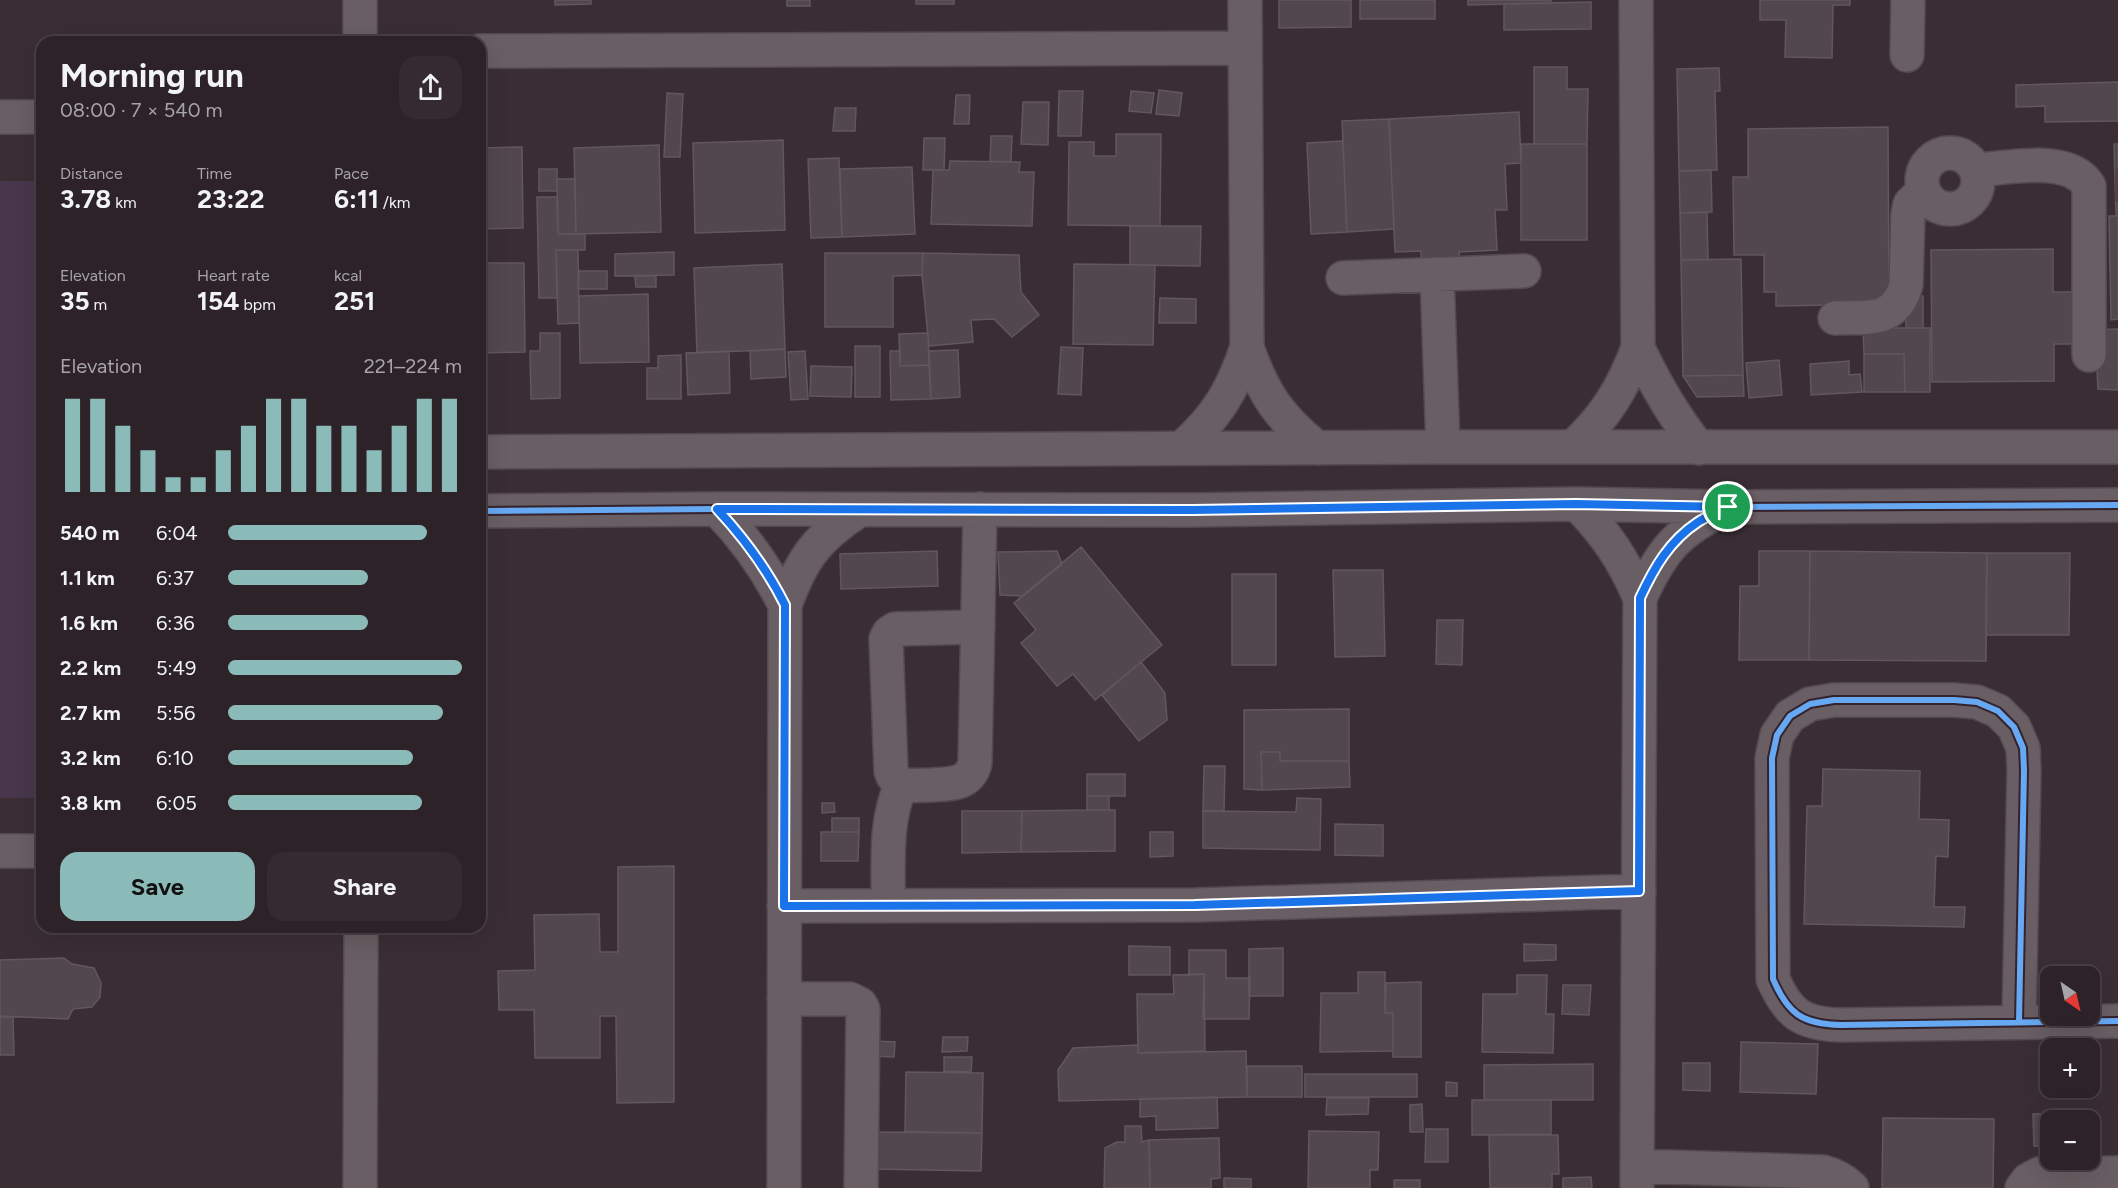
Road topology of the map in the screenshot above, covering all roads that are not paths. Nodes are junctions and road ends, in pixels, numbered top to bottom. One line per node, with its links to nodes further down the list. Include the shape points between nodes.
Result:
1 (360, 0): 5 (street)
2 (1245, 0): 6 (street)
3 (1636, 0): 16 (street)
4 (1908, 0): 8 (street)
5 (360, 36)
6 (1245, 48): 7 (street); 15 (street)
7 (486, 51)
8 (1907, 55)
9 (0, 117): 10 (street)
10 (36, 117)
11 (1524, 271): 12 (street)
12 (1437, 274): 13 (street); 18 (street)
13 (1343, 278)
14 (1835, 318): 17 (street, via 1876,317 1897,306 1905,285 1910,204 1923,191 1923,169 1930,160 1951,152 1961,154 1977,170 2059,166 2102,185)
15 (1247, 347): 21 (street, via 1238,376 1223,403); 22 (street, via 1257,377 1273,404)
16 (1638, 348): 19 (street, via 1613,403); 23 (street, via 1665,400)
17 (2089, 355)
18 (1443, 447): 19 (street); 22 (street)
19 (1573, 447): 23 (street)
20 (2118, 447): 23 (street)
21 (1182, 448): 22 (street); 24 (street)
22 (1317, 448)
23 (1699, 448)
24 (486, 452)
25 (1576, 504): 27 (street); 29 (street); 32 (street, via 1614,547)
26 (2118, 505): 27 (street)
27 (1728, 507): 32 (street, via 1698,522 1673,543 1653,569)
28 (717, 509): 30 (street); 31 (street); 33 (street, via 756,554)
29 (980, 509): 31 (street); 34 (street)
30 (486, 511)
31 (858, 511): 33 (street, via 832,528 812,550)
32 (1640, 598): 38 (street)
33 (785, 605): 40 (street)
34 (978, 627): 35 (street, via 973,771 952,784); 35 (street, via 895,629 886,639 891,771)
35 (901, 785): 39 (street, via 889,829)
36 (0, 851): 37 (street)
37 (36, 851)
38 (1639, 891): 39 (street, via 1195,905); 46 (street)
39 (888, 905): 40 (street)
40 (784, 906): 42 (street)
41 (361, 933): 47 (street)
42 (784, 999): 48 (street); 49 (street, via 850,999 863,1009)
43 (2118, 1021): 44 (street)
44 (2019, 1022): 44 (street, via 2024,770 2023,748 2014,727 1998,711 1977,702 1954,700 1833,700 1810,704 1790,716 1777,735 1772,758 1773,979 1782,1000 1798,1015 1819,1024)
45 (2118, 1173): 51 (street, via 2039,1174)
46 (1637, 1177): 50 (street, via 1823,1172 1844,1180)
47 (360, 1188)
48 (784, 1188)
49 (861, 1188)
50 (1851, 1188)
51 (2022, 1188)

